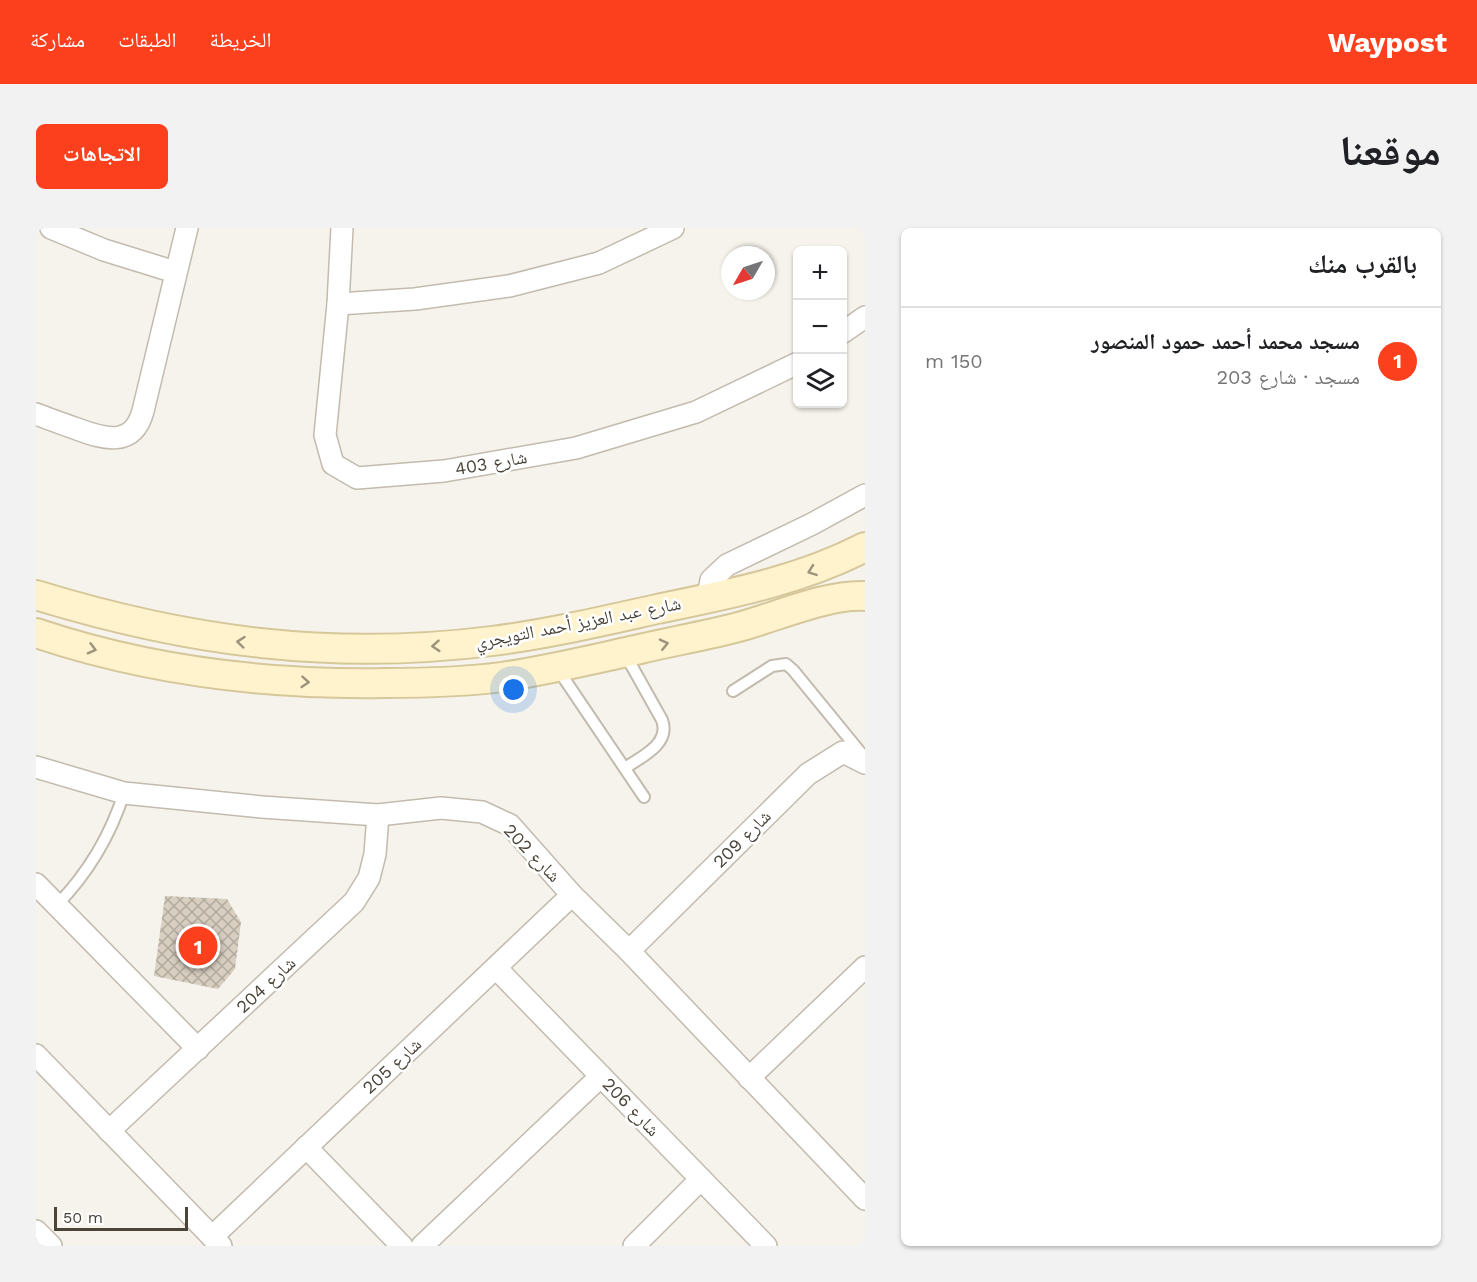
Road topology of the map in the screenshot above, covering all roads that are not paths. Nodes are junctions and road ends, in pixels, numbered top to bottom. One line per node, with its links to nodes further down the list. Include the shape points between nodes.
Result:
1 (51, 228): 5 (street, via 104,250)
2 (187, 228): 5 (street)
3 (342, 228): 6 (street, شارع 403)
4 (674, 228): 6 (street, via 599,263 508,286 415,300)
5 (175, 272): 10 (street, via 141,418 131,431 108,439)
6 (338, 304): 9 (street, شارع 403, via 325,435 333,464 357,478 444,471 576,448 696,412)
7 (865, 317): 8 (street)
8 (847, 330)
9 (793, 365)
10 (36, 414)
11 (865, 495): 15 (street, via 727,565 711,580)
12 (865, 547): 15 (street, شارع عبد العزيز أحمد التويجري, one-way to 15, via 796,577)
13 (36, 595): 15 (street, شارع عبد العزيز أحمد التويجري, one-way to 13, via 531,635 371,649 275,645 176,632)
14 (865, 596): 17 (street, شارع عبد العزيز أحمد التويجري, one-way to 14, via 741,626 830,600)
15 (708, 598)
16 (36, 633): 18 (street, شارع عبد العزيز أحمد التويجري, one-way to 18, via 183,670 257,679 334,684 415,683)
17 (625, 652): 18 (street, شارع عبد العزيز أحمد التويجري); 23 (lane, via 662,720 664,736 657,746)
18 (557, 668): 23 (lane)
19 (733, 691): 20 (lane, via 772,666 786,664)
20 (865, 758)
21 (865, 763): 30 (street, شارع 209, via 843,752 808,774)
22 (36, 767): 24 (street, شارع 202)
23 (625, 768): 25 (lane)
24 (124, 793): 26 (street, شارع 202); 29 (lane, via 98,854)
25 (644, 797)
26 (378, 815): 28 (street, شارع 202, via 441,808 482,812 510,825); 33 (street, شارع 204, via 369,878 354,902)
27 (36, 884): 29 (street)
28 (572, 895): 30 (street, شارع 202); 32 (street, شارع 205)
29 (57, 905): 33 (street)
30 (629, 951): 36 (street, شارع 202)
31 (865, 967): 36 (street)
32 (496, 968): 35 (street, شارع 206); 38 (street, شارع 205)
33 (198, 1049): 37 (street, شارع 204)
34 (36, 1055): 37 (street)
35 (601, 1076): 39 (street, شارع 206); 45 (street)
36 (749, 1078): 40 (street, شارع 202)
37 (110, 1131): 42 (street)
38 (306, 1147): 42 (street, شارع 205); 44 (street)
39 (701, 1179): 46 (street); 47 (street, شارع 206)
40 (865, 1199)
41 (36, 1231): 43 (street)
42 (216, 1241)
43 (51, 1246)
44 (402, 1246)
45 (422, 1246)
46 (634, 1246)
47 (766, 1246)

